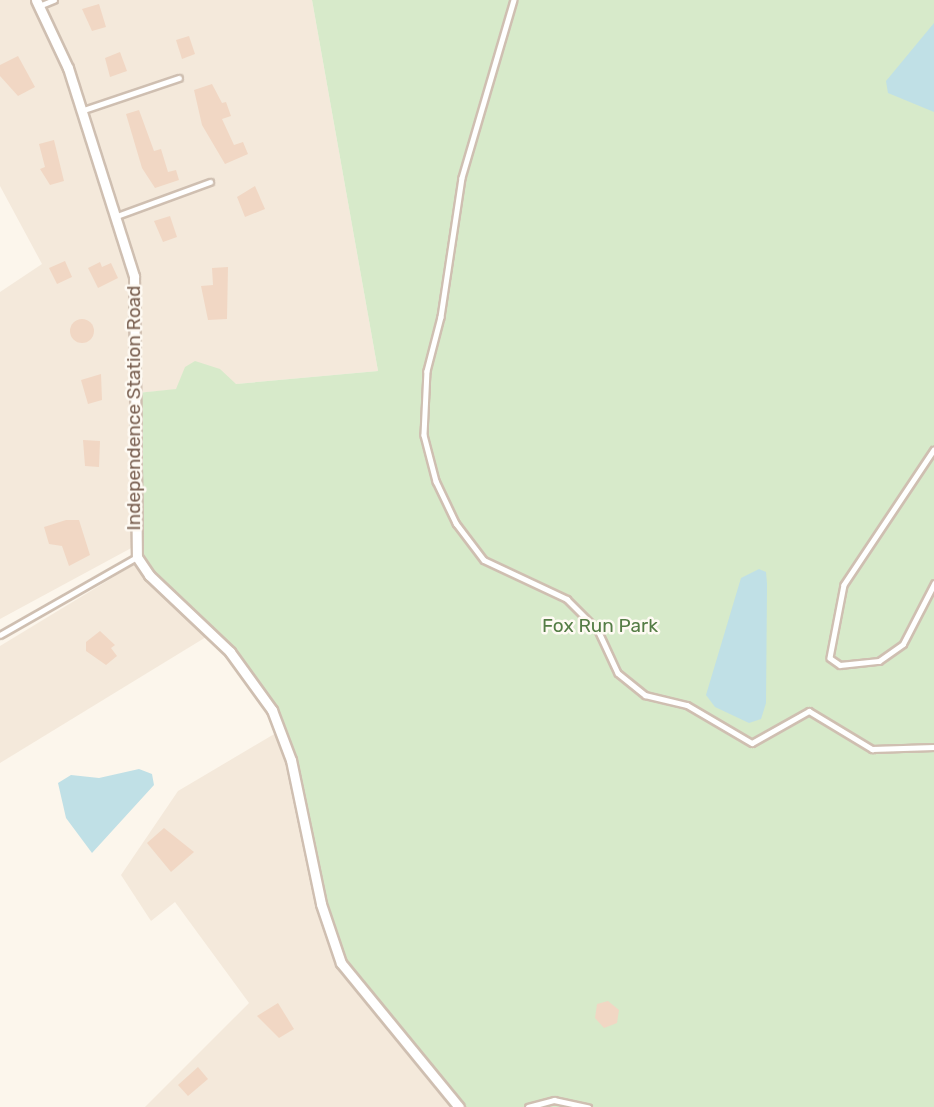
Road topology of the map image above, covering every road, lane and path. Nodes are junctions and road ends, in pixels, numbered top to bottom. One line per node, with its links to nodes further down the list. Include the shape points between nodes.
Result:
1 (54, 0): 3 (lane)
2 (514, 0): 12 (lane, via 461,178 441,317 427,371 424,435 436,481 456,523 484,560 567,599 598,630 618,673 645,695 687,705 752,743 809,711 873,749 920,743)
3 (37, 3): 5 (street, Independence Station Road)
4 (179, 78): 5 (lane)
5 (83, 110): 7 (street, Independence Station Road)
6 (210, 182): 7 (lane)
7 (117, 216): 9 (street, Independence Station Road, via 137,304)
8 (934, 450): 10 (lane, via 844,585 830,658 840,665 878,661 903,644)
9 (138, 557): 11 (lane); 13 (street, Independence Station Road, via 149,575 230,652 272,710 291,760 321,904 341,963)
10 (934, 584)
11 (0, 635)
12 (934, 747)
13 (459, 1107)
14 (528, 1107): 15 (lane, via 554,1100)
15 (588, 1107)

